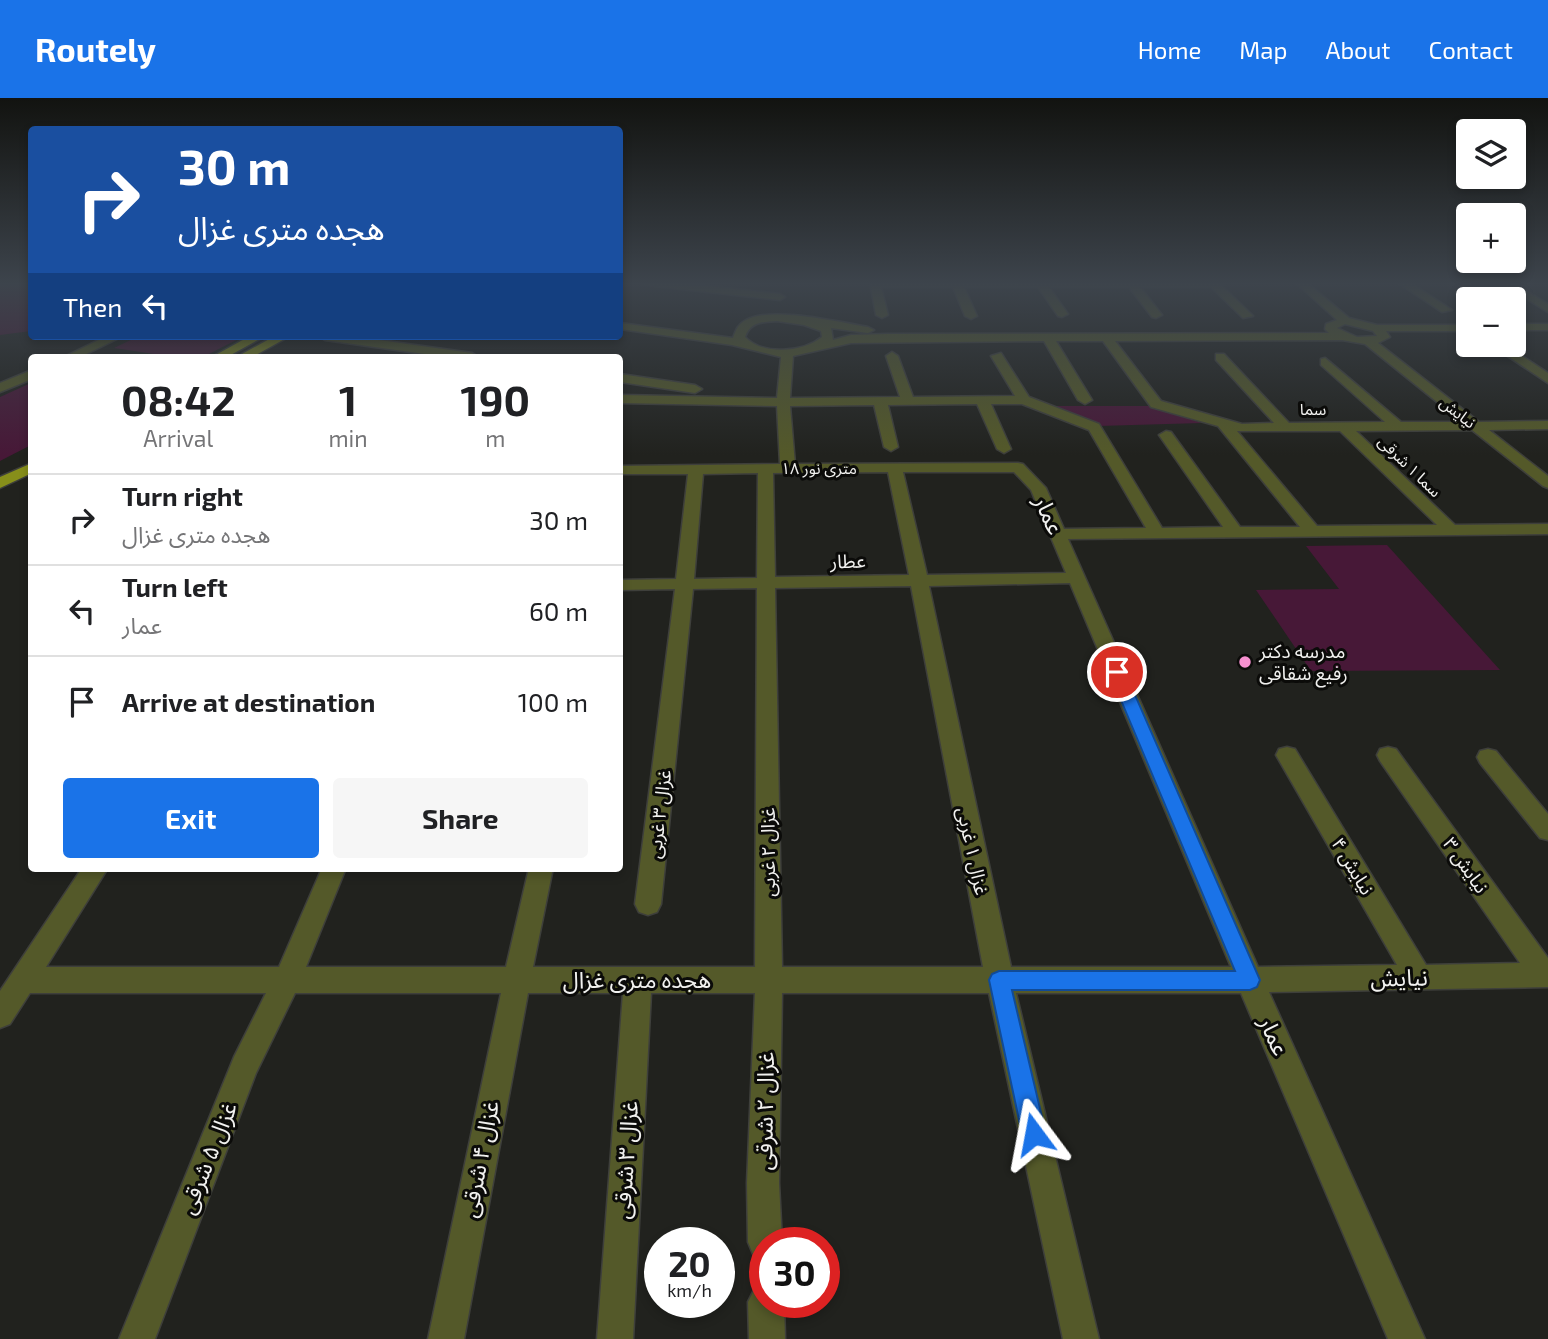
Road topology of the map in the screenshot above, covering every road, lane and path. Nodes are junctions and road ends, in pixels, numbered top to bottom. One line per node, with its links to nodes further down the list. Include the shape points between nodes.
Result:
1 (108, 340): 15 (street)
2 (251, 340): 16 (main road)
3 (276, 340): 17 (main road)
4 (348, 340): 18 (street)
5 (721, 340): 12 (street)
6 (741, 340): 12 (street)
7 (826, 340): 13 (street)
8 (847, 340): 13 (street)
9 (1050, 340): 31 (street)
10 (1107, 340): 35 (street, سما, via 1156,404)
11 (1380, 340): 36 (street, نیایش)
12 (744, 343): 14 (street, via 762,351)
13 (820, 346): 14 (street)
14 (788, 353): 34 (street)
15 (76, 354)
16 (224, 354)
17 (249, 354)
18 (429, 354)
19 (892, 356): 33 (street)
20 (997, 356): 30 (street)
21 (1220, 357): 40 (street)
22 (1515, 357): 26 (street)
23 (1325, 362): 39 (street)
24 (28, 376): 27 (street)
25 (623, 378): 34 (street)
26 (1548, 379)
27 (0, 388)
28 (623, 399): 34 (street)
29 (982, 400): 30 (street); 33 (street); 43 (street)
30 (1024, 400): 59 (street, via 1094,427)
31 (1085, 400)
32 (880, 401): 33 (street); 34 (street); 42 (street)
33 (908, 401)
34 (783, 402): 51 (street)
35 (1224, 424): 40 (street, سما); 57 (street)
36 (1475, 425): 37 (street, سما); 39 (street, سما); 54 (street, نیایش)
37 (1548, 425)
38 (1344, 426): 39 (street, سما); 40 (street, سما); 56 (street, سما ۱ شرقی)
39 (1397, 426)
40 (1285, 427)
41 (1166, 435): 58 (street)
42 (891, 447)
43 (1004, 449)
44 (28, 453): 45 (main road)
45 (0, 467)
46 (1018, 467): 47 (street, ۱۸ متری نور); 60 (street, عمار, via 1038,488)
47 (894, 468): 51 (street, ۱۸ متری نور); 62 (street, غزال ۱ غربی)
48 (28, 469): 53 (main road)
49 (696, 469): 50 (street, ۱۸ متری نور); 52 (street, ۱۸ متری نور); 64 (street, غزال ۳ غربی)
50 (765, 469): 51 (street, ۱۸ متری نور); 63 (street, غزال ۲ غربی)
51 (789, 469)
52 (623, 470)
53 (0, 483)
54 (1548, 484)
55 (1548, 529): 56 (street)
56 (1451, 530): 57 (street)
57 (1313, 531): 58 (street)
58 (1235, 532): 59 (street)
59 (1157, 533): 60 (street)
60 (1058, 534): 61 (street, عمار)
61 (1077, 578): 62 (street, عطار); 82 (street, عمار)
62 (920, 581): 63 (street, عطار); 81 (street, غزال ۱ غربی)
63 (766, 583): 64 (street, عطار); 80 (street, غزال ۲ غربی)
64 (684, 584): 65 (street, عطار); 73 (street, غزال ۳ غربی)
65 (623, 585)
66 (1287, 755): 75 (street, نیایش ۴)
67 (1388, 755): 74 (street, نیایش ۳)
68 (1488, 757): 69 (street)
69 (1548, 831)
70 (93, 872): 76 (street)
71 (332, 872): 77 (street, غزال ۵ شرقی)
72 (540, 872): 78 (street, غزال ۴ شرقی)
73 (648, 904)
74 (1546, 975): 75 (street, نیایش)
75 (1419, 978): 82 (street, نیایش)
76 (24, 980): 77 (street, هجده متری غزال); 83 (street)
77 (287, 980): 78 (street, هجده متری غزال); 86 (street, غزال ۵ شرقی, via 244,1067)
78 (518, 980): 79 (street, هجده متری غزال); 87 (street, غزال ۴ شرقی)
79 (638, 980): 80 (street, هجده متری غزال); 88 (street, غزال ۳ شرقی)
80 (769, 980): 81 (street, هجده متری غزال); 84 (street, غزال ۲ شرقی)
81 (999, 980): 82 (street, هجده متری غزال); 90 (street, غزال ۱ غربی)
82 (1250, 980): 91 (street, عمار)
83 (0, 1015)
84 (764, 1227)
85 (766, 1318): 89 (street)
86 (137, 1339)
87 (446, 1339)
88 (615, 1339)
89 (767, 1339)
90 (1081, 1339)
91 (1407, 1339)

